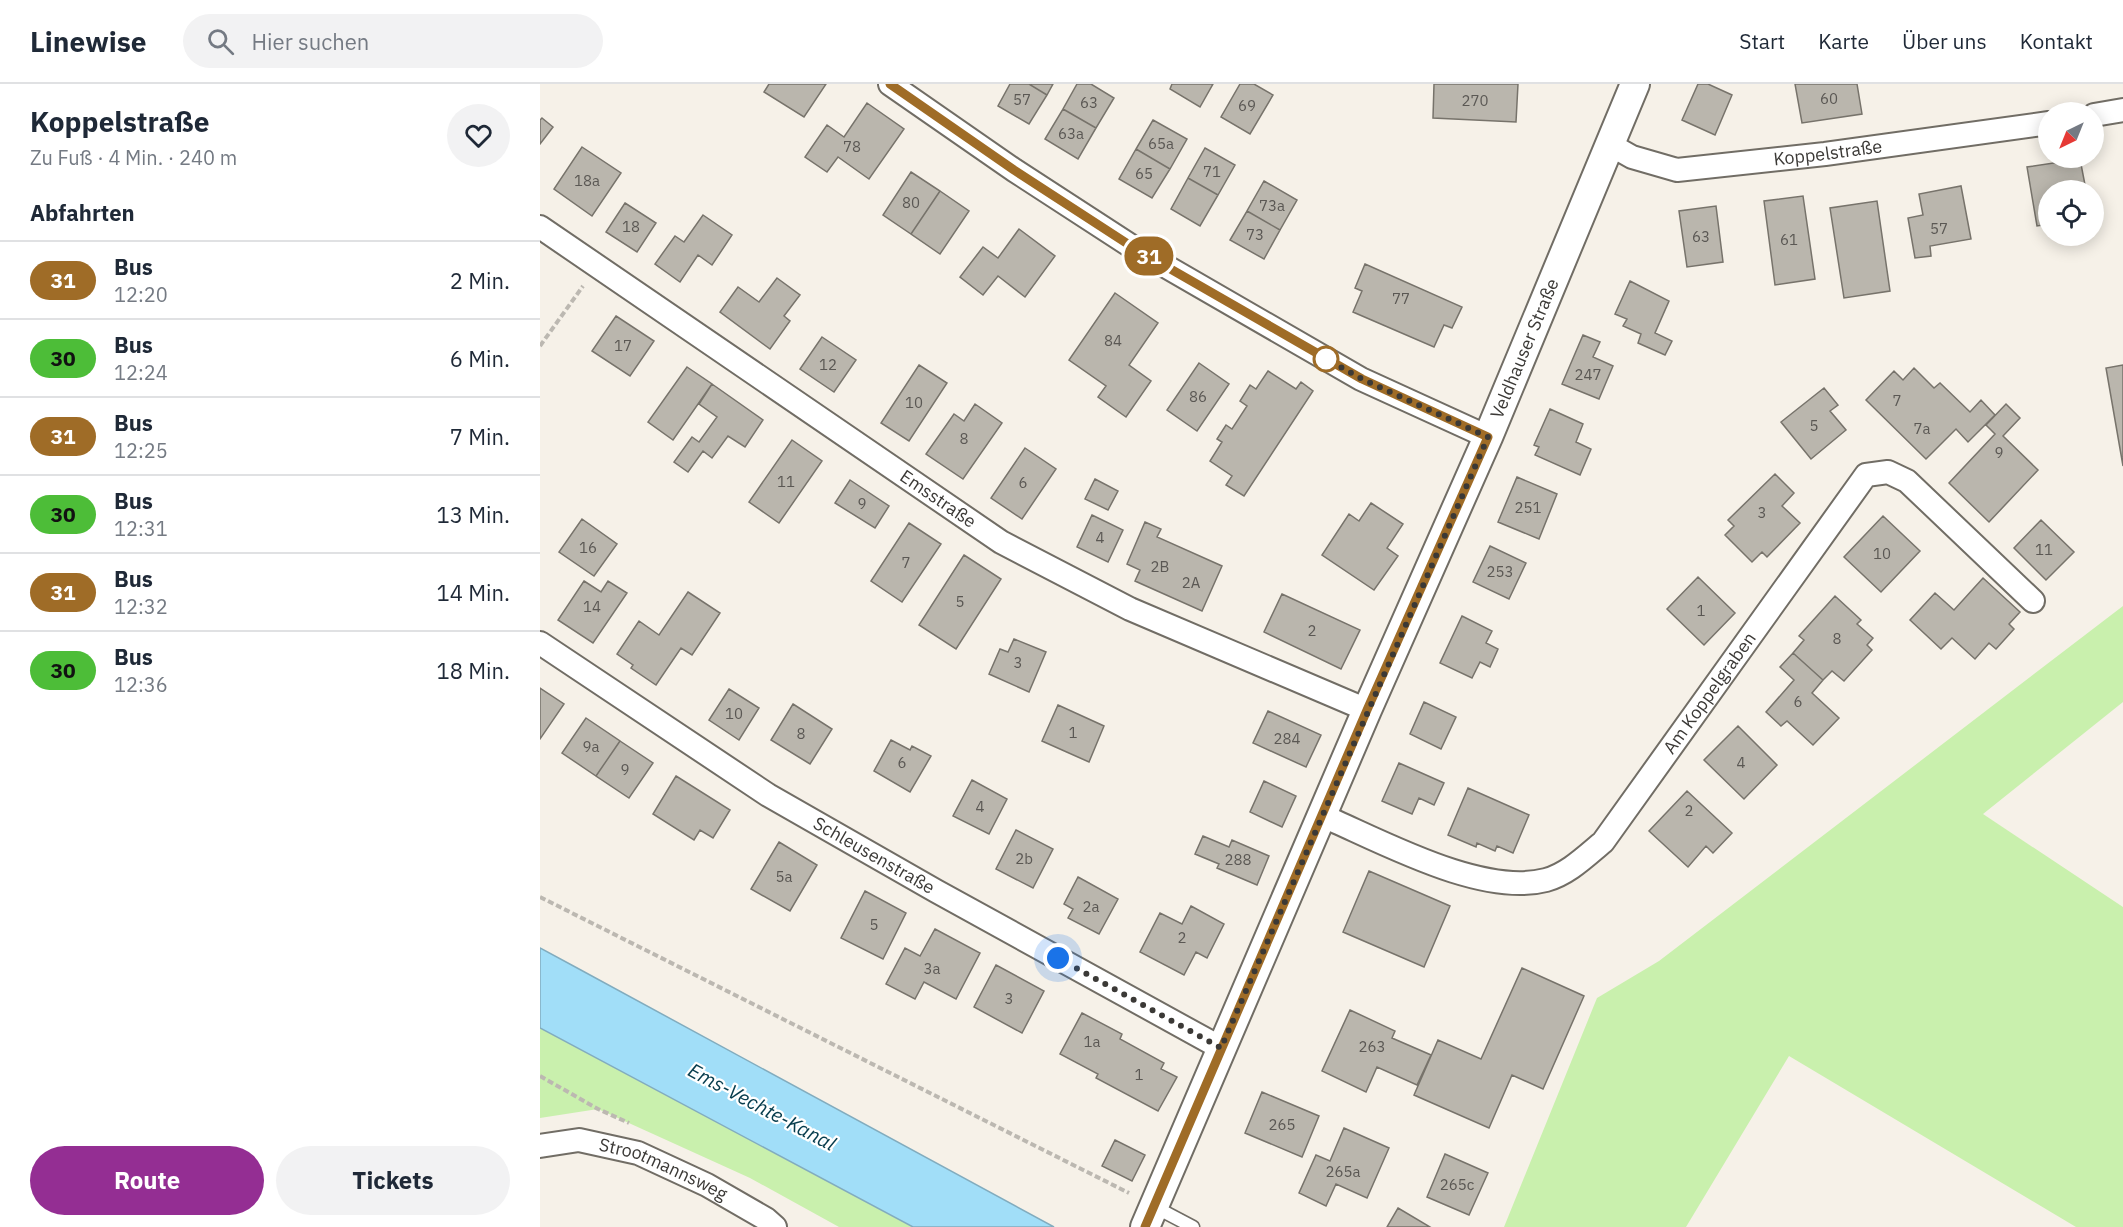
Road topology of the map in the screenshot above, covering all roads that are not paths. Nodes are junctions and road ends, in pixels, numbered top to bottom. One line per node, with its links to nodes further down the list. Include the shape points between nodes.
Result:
1 (890, 84): 8 (street, via 1134,248 1362,379)
2 (1635, 84): 6 (street, Veldhauser Straße)
3 (2123, 110): 4 (street)
4 (2104, 113)
5 (2038, 125): 6 (street, Koppelstraße, via 1677,170 1632,157)
6 (1609, 144): 8 (street, Veldhauser Straße)
7 (540, 227): 11 (street, Emsstraße, via 1001,542 1130,609)
8 (1488, 437): 11 (street, Veldhauser Straße)
9 (2034, 601): 12 (street, Am Koppelgraben, via 1907,481 1888,472 1866,475 1603,842 1578,864 1546,880 1488,881 1437,865)
10 (540, 643): 13 (street, Schleusenstraße, via 768,795)
11 (1367, 710): 12 (street, Veldhauser Straße)
12 (1323, 816): 13 (street, Veldhauser Straße)
13 (1221, 1048): 15 (street, Veldhauser Straße)
14 (540, 1146): 16 (street, Strootmannsweg, via 579,1140 638,1153 707,1185)
15 (1145, 1210): 17 (lane)
16 (776, 1227)
17 (1193, 1227)

